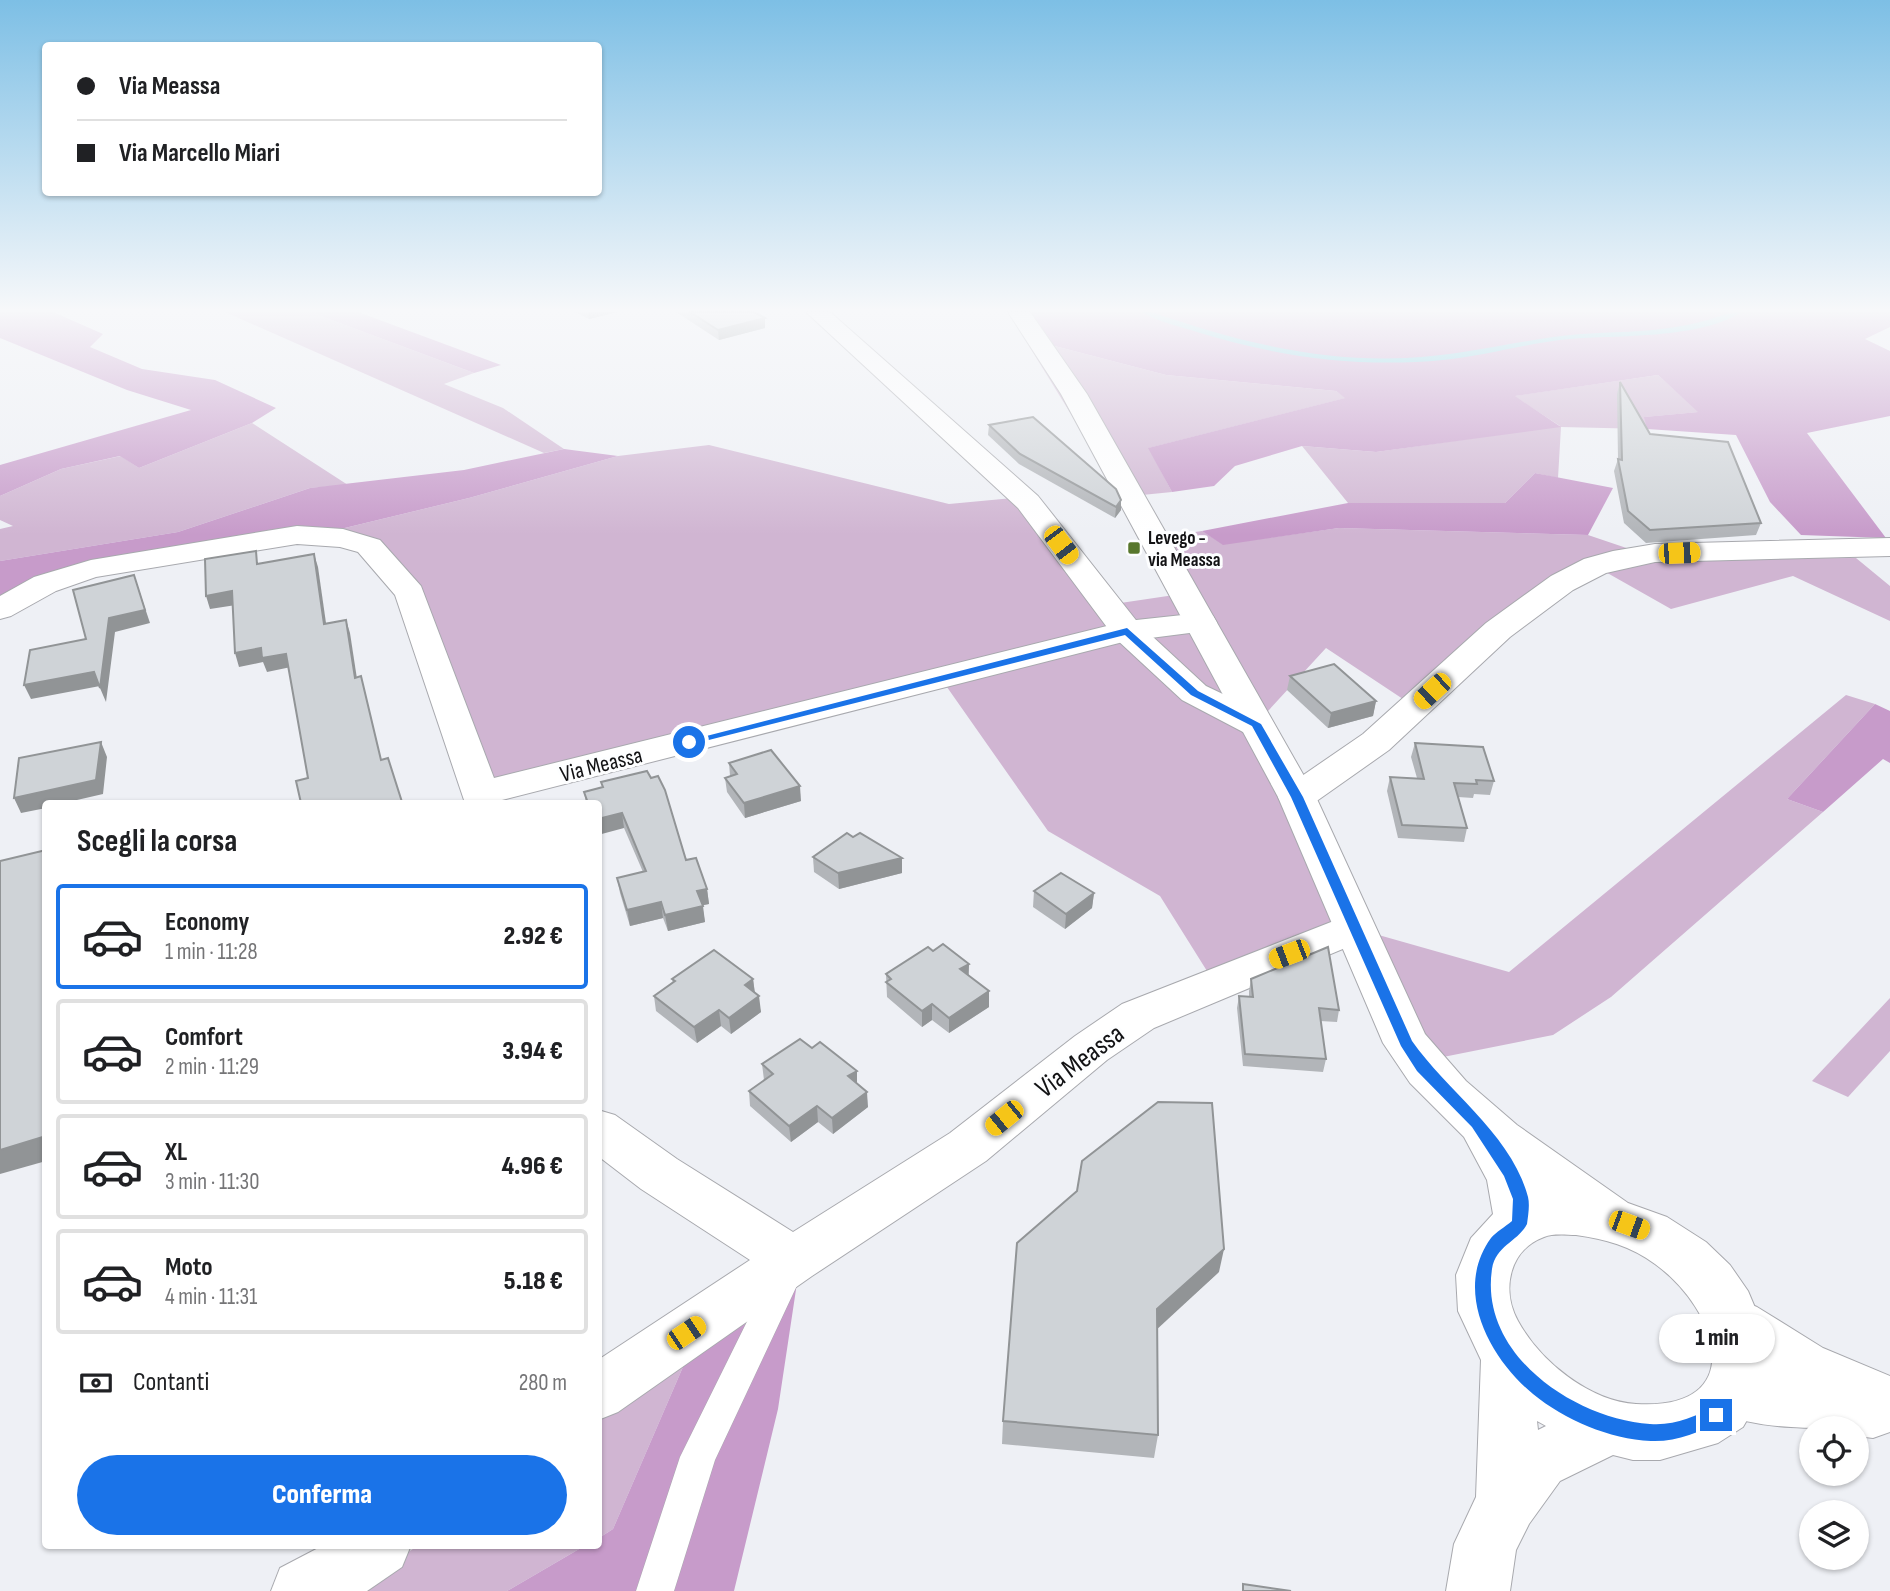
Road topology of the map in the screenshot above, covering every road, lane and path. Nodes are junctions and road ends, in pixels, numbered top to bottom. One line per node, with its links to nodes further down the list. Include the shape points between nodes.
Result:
1 (899, 386): 6 (street, via 1028,502)
2 (1068, 386): 5 (street)
3 (1890, 547): 8 (street, via 1655,553 1595,566 1562,583 1498,630 1376,742)
4 (0, 609): 9 (street, Via Meassa, via 45,584 90,569 297,535 358,542 376,551 410,593)
5 (1200, 623): 6 (street, Via Meassa); 7 (street)
6 (1127, 631): 7 (street, via 1194,693); 9 (street, Via Meassa)
7 (1256, 724): 8 (street)
8 (1297, 797): 10 (street)
9 (483, 798)
10 (1354, 928): 11 (street, via 1406,1043 1422,1067); 15 (street, Via Meassa, via 1138,1016 968,1147)
11 (1477, 1123): 13 (street); 14 (street, via 1511,1174 1521,1199)
12 (602, 1132): 15 (street)
13 (1609, 1217): 14 (street, via 1555,1214); 16 (street, via 1649,1233 1686,1257 1717,1288)
14 (1519, 1224): 17 (street, via 1497,1241 1484,1266 1482,1295 1490,1327)
15 (793, 1260): 18 (street, Via Meassa); 26 (lane, via 698,1457)
16 (1737, 1324): 19 (street, via 1743,1360); 20 (street, via 1803,1366)
17 (1509, 1358): 22 (street, via 1555,1399); 23 (street)
18 (602, 1390)
19 (1736, 1393): 21 (street); 22 (street, via 1716,1415 1688,1429 1652,1433)
20 (1890, 1404)
21 (1890, 1414)
22 (1612, 1427): 23 (street, via 1539,1461)
23 (1507, 1503): 27 (street, via 1485,1544)
24 (374, 1549): 25 (street)
25 (303, 1591)
26 (655, 1591)
27 (1478, 1591)

